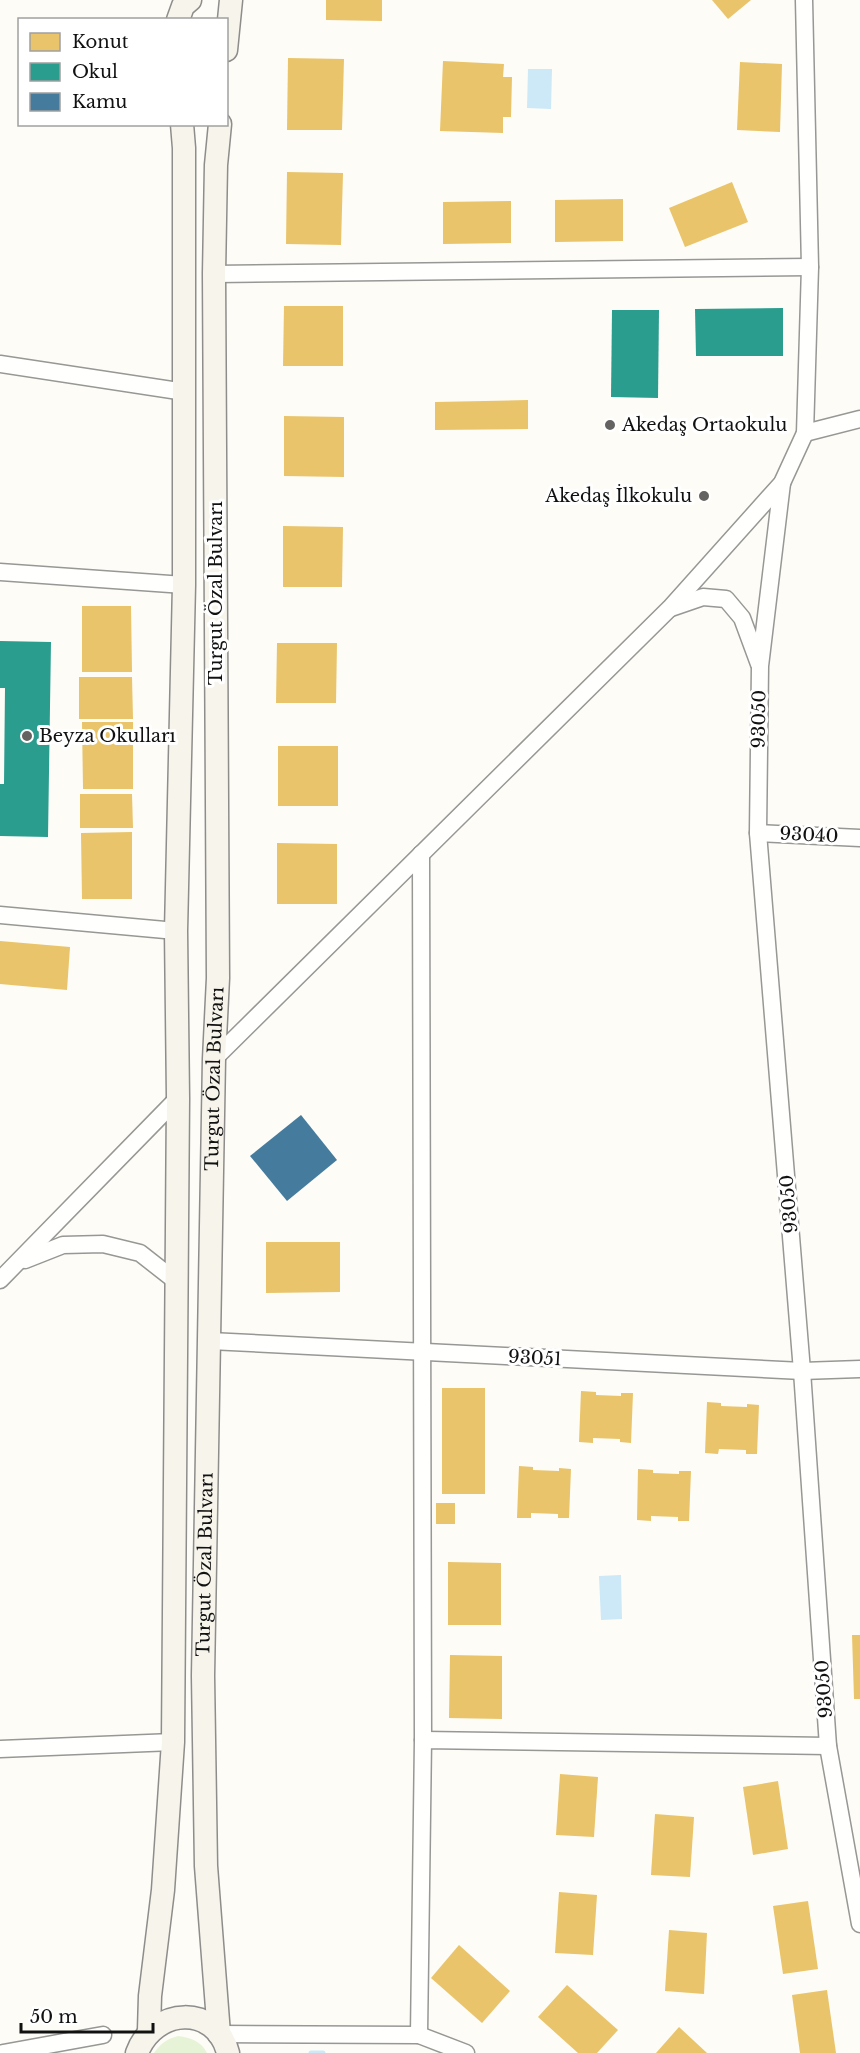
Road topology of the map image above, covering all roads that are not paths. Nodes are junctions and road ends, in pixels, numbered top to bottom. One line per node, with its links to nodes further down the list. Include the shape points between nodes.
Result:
1 (168, 0): 6 (main road)
2 (190, 0): 7 (main road)
3 (218, 0): 5 (main road)
4 (804, 0): 11 (street)
5 (230, 10): 8 (main road)
6 (172, 18)
7 (179, 18)
8 (228, 30)
9 (182, 126): 14 (main road, Turgut Özal Bulvarı)
10 (220, 126): 12 (main road, Turgut Özal Bulvarı)
11 (810, 267): 12 (street); 16 (street)
12 (214, 274): 27 (main road, Turgut Özal Bulvarı, via 218,954)
13 (0, 364): 14 (street)
14 (185, 392): 19 (main road, Turgut Özal Bulvarı)
15 (860, 419): 16 (street)
16 (805, 433): 17 (street)
17 (782, 483): 20 (street); 21 (street, 93050)
18 (0, 572): 19 (street)
19 (184, 585): 26 (main road, Turgut Özal Bulvarı)
20 (670, 608): 21 (street, via 704,597 726,599 742,618); 24 (street)
21 (760, 666): 22 (street, 93050)
22 (758, 833): 23 (street, 93040); 35 (street, 93050)
23 (860, 838)
24 (421, 855): 27 (street); 33 (street)
25 (0, 915): 26 (street)
26 (176, 931): 28 (main road, Turgut Özal Bulvarı)
27 (214, 1059): 32 (main road, Turgut Özal Bulvarı)
28 (178, 1098): 29 (street); 31 (main road, Turgut Özal Bulvarı)
29 (19, 1263): 30 (street); 31 (street, via 63,1245 103,1244 140,1254)
30 (0, 1280)
31 (177, 1282): 37 (main road, Turgut Özal Bulvarı)
32 (210, 1341): 33 (street, 93051); 45 (main road, Turgut Özal Bulvarı, via 203,1676 206,1866)
33 (423, 1353): 35 (street, 93051); 36 (street)
34 (860, 1369): 35 (street, 93051)
35 (802, 1371): 38 (street, 93050)
36 (423, 1740): 38 (street); 44 (street)
37 (173, 1742): 39 (street); 42 (main road, Turgut Özal Bulvarı)
38 (828, 1746): 40 (street, 93050)
39 (0, 1749)
40 (853, 1845): 41 (street, 93050)
41 (860, 1924)
42 (149, 2030): 45 (main road, via 162,2021 192,2018 207,2024); 47 (main road, Turgut Özal Bulvarı)
43 (103, 2035): 46 (street)
44 (419, 2035): 45 (street); 48 (street)
45 (224, 2043)
46 (3, 2053)
47 (137, 2053)
48 (466, 2053)

